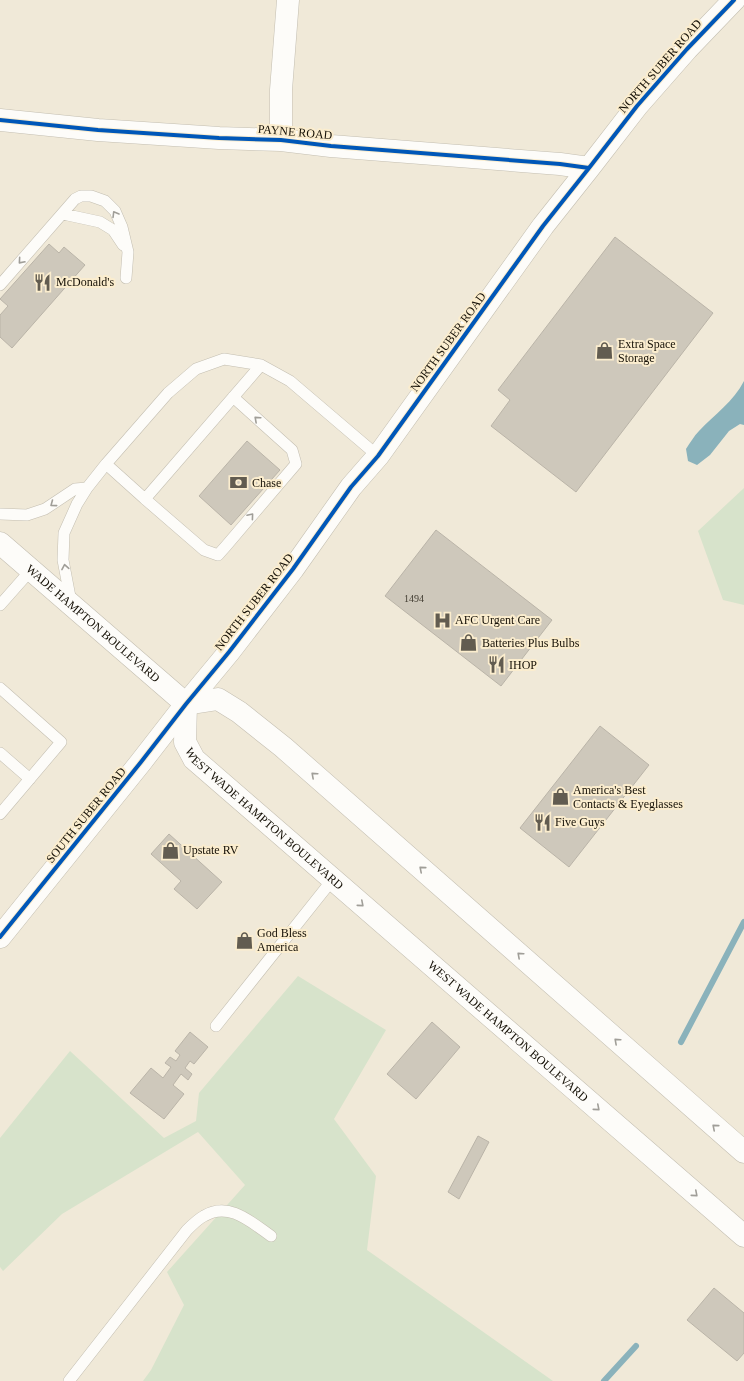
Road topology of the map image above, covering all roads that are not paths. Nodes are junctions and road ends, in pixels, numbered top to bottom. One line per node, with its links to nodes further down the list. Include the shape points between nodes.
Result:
1 (288, 0): 4 (street, via 281,90)
2 (734, 0): 5 (street, NORTH SUBER ROAD, via 637,106)
3 (0, 120): 4 (street, PAYNE ROAD, via 98,130)
4 (281, 140): 5 (street, PAYNE ROAD)
5 (589, 168): 12 (street, NORTH SUBER ROAD, via 543,226)
6 (63, 214): 7 (lane, via 100,222 113,230); 7 (lane, one-way to 6, via 115,211 105,201 91,196 81,196 75,199); 9 (lane, one-way to 9)
7 (128, 252): 8 (lane)
8 (126, 278)
9 (0, 285)
10 (261, 365): 11 (lane); 12 (lane, via 290,381); 13 (lane, via 224,359 196,369 168,393)
11 (233, 397): 15 (lane); 15 (lane, one-way to 11, via 204,550 218,555 226,546 296,464 292,450)
12 (378, 456): 22 (street, NORTH SUBER ROAD, via 351,487 293,569)
13 (106, 464): 14 (lane); 15 (lane)
14 (87, 488): 16 (lane, one-way to 16, via 75,489 46,509 27,515); 20 (lane, one-way to 14, via 63,560 64,533)
15 (145, 499)
16 (0, 514)
17 (0, 543): 18 (street, WADE HAMPTON BOULEVARD)
18 (31, 570): 19 (lane); 20 (street, WADE HAMPTON BOULEVARD)
19 (0, 605)
20 (72, 605): 22 (street, WADE HAMPTON BOULEVARD)
21 (0, 688): 24 (lane, via 61,742)
22 (186, 704): 26 (street, WEST WADE HAMPTON BOULEVARD, via 185,742 194,758); 27 (street, SOUTH SUBER ROAD); 29 (street, one-way to 22, via 283,747 239,712 218,699)
23 (0, 753): 24 (lane)
24 (30, 778): 25 (lane)
25 (0, 814)
26 (333, 879): 28 (lane); 31 (street, WEST WADE HAMPTON BOULEVARD, one-way to 31)
27 (0, 937)
28 (216, 1026)
29 (744, 1152)
30 (271, 1236): 32 (lane, via 241,1215 223,1210 205,1215 182,1235)
31 (744, 1236)
32 (69, 1381)

